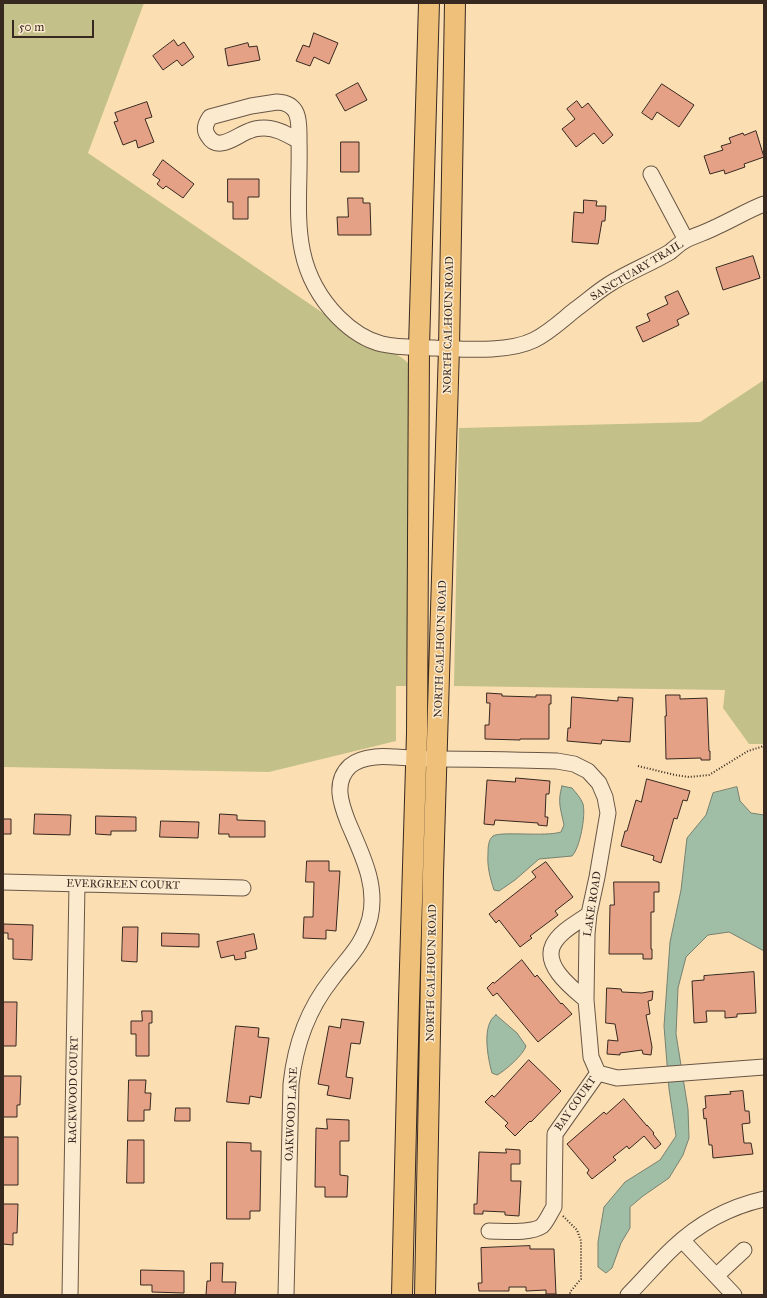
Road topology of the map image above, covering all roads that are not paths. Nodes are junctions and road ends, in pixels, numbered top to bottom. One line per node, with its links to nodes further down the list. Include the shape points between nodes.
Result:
1 (429, 3): 7 (main road, NORTH CALHOUN ROAD)
2 (455, 3): 8 (main road, NORTH CALHOUN ROAD)
3 (299, 141): 3 (street, SANCTUARY TRAIL, via 297,113 291,105 284,102 266,103 221,113 210,117 205,124 205,132 216,143 225,143 250,130 263,128 274,129); 7 (street, SANCTUARY TRAIL, via 299,238 307,272 313,284 332,312 355,332 374,342)
4 (651, 174): 6 (street)
5 (764, 204): 6 (street, SANCTUARY TRAIL)
6 (686, 240): 8 (street, SANCTUARY TRAIL, via 609,285 533,341 507,347)
7 (419, 347): 8 (street, SANCTUARY TRAIL); 9 (main road, NORTH CALHOUN ROAD)
8 (449, 348): 10 (main road, NORTH CALHOUN ROAD)
9 (416, 758): 10 (street, LAKE ROAD); 15 (main road, NORTH CALHOUN ROAD); 26 (street, OAKWOOD LANE, via 364,758 350,767 341,782 340,799 369,874 372,907 358,948 332,978 302,1031 293,1067)
10 (438, 759): 14 (street, LAKE ROAD, via 557,761 574,764 588,771 599,783 608,813); 16 (main road, NORTH CALHOUN ROAD, via 433,874)
11 (3, 882): 12 (street, EVERGREEN COURT)
12 (77, 884): 13 (street, EVERGREEN COURT); 25 (street, RACKWOOD COURT)
13 (243, 888)
14 (589, 914): 17 (street, LAKE ROAD); 17 (street, via 565,931 553,945 551,954 559,976)
15 (409, 1000): 16 (main road); 27 (main road, NORTH CALHOUN ROAD)
16 (432, 1000): 28 (main road, NORTH CALHOUN ROAD)
17 (586, 1000): 19 (street, LAKE ROAD, via 591,1057)
18 (764, 1067): 19 (street, via 617,1078)
19 (598, 1073): 21 (street, BAY COURT, via 555,1134 554,1207 543,1225 527,1231)
20 (764, 1199): 22 (street, via 716,1216)
21 (490, 1231)
22 (682, 1240): 24 (street); 29 (street)
23 (744, 1250): 24 (street)
24 (716, 1276): 30 (street)
25 (70, 1295)
26 (286, 1295)
27 (402, 1295)
28 (425, 1295)
29 (628, 1295)
30 (734, 1295)

